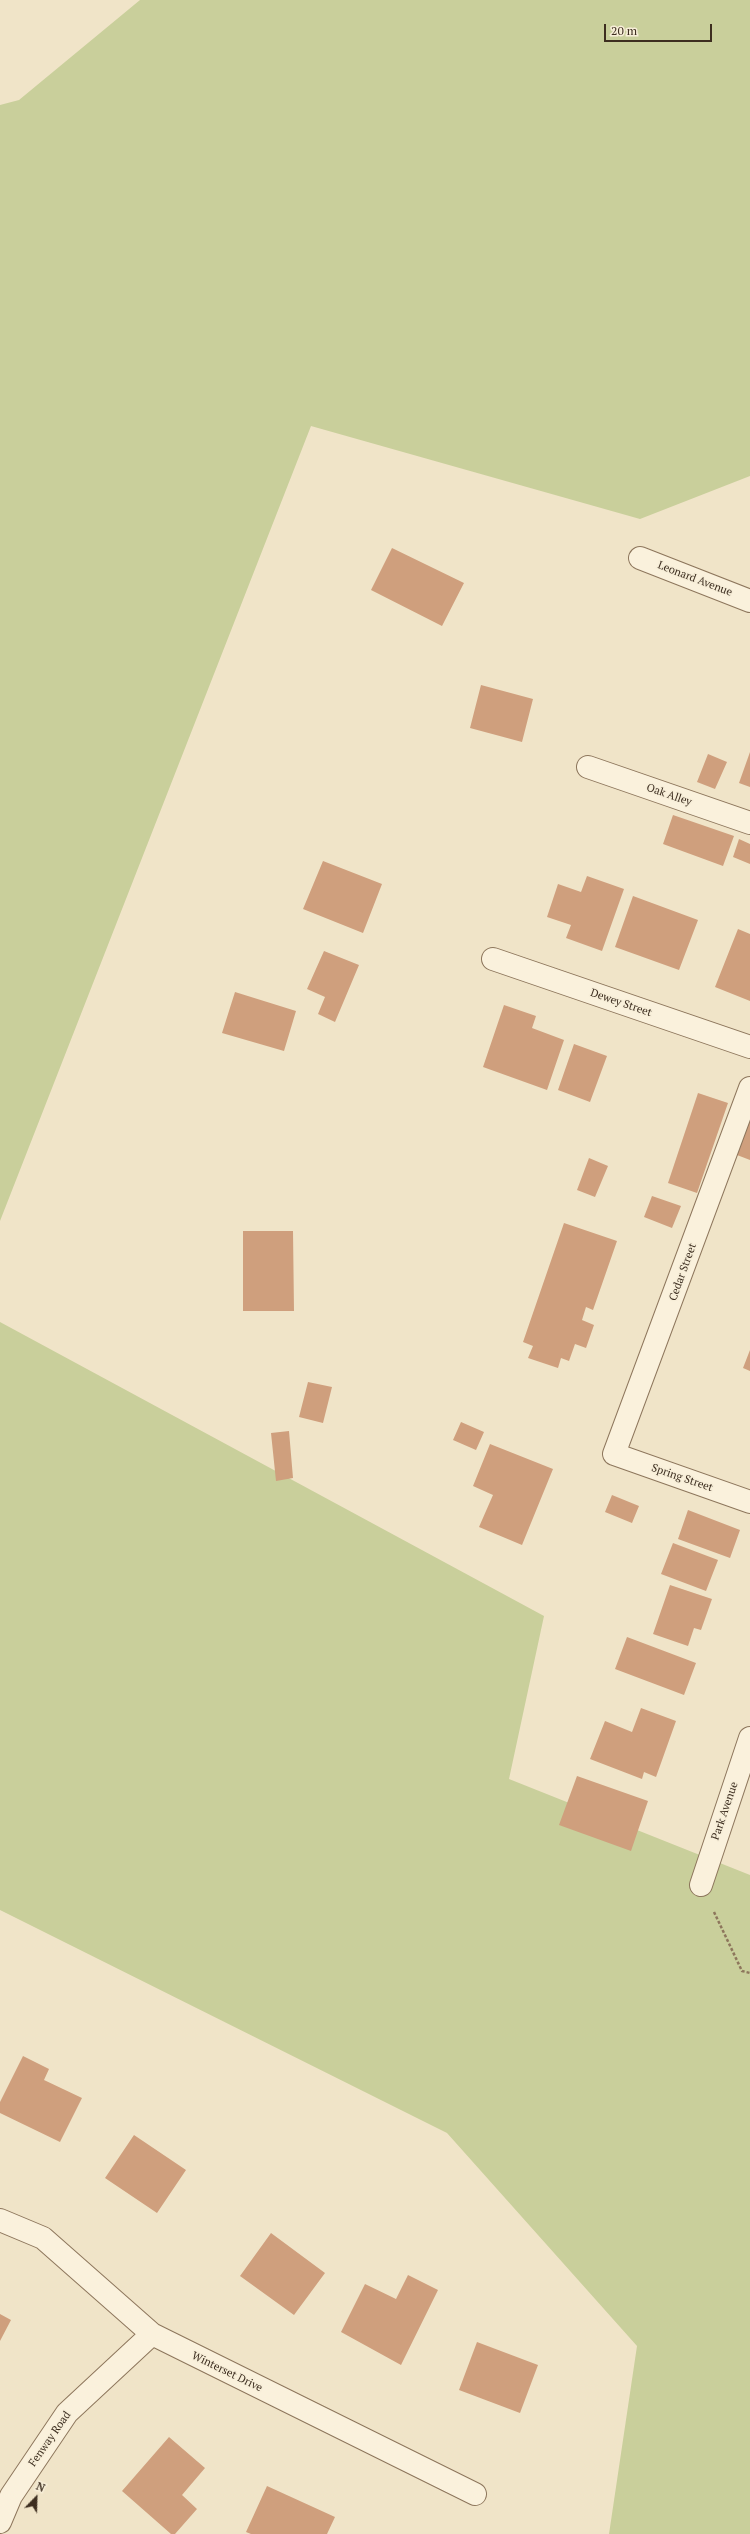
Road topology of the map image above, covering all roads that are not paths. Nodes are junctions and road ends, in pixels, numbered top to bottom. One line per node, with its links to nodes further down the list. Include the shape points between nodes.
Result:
1 (640, 558): 2 (street, Leonard Avenue)
2 (750, 600)
3 (588, 768): 4 (street, Oak Alley)
4 (750, 823)
5 (493, 959): 6 (street, Dewey Street)
6 (750, 1047)
7 (750, 1088): 8 (street, Cedar Street)
8 (614, 1454): 9 (street, Spring Street)
9 (750, 1502)
10 (750, 1738): 11 (street, Park Avenue)
11 (700, 1885)
12 (0, 2220): 13 (street, Winterset Drive, via 43,2238)
13 (152, 2334): 14 (street, Winterset Drive); 15 (street, Fenway Road, via 67,2413 11,2496)
14 (475, 2494)
15 (0, 2522)

